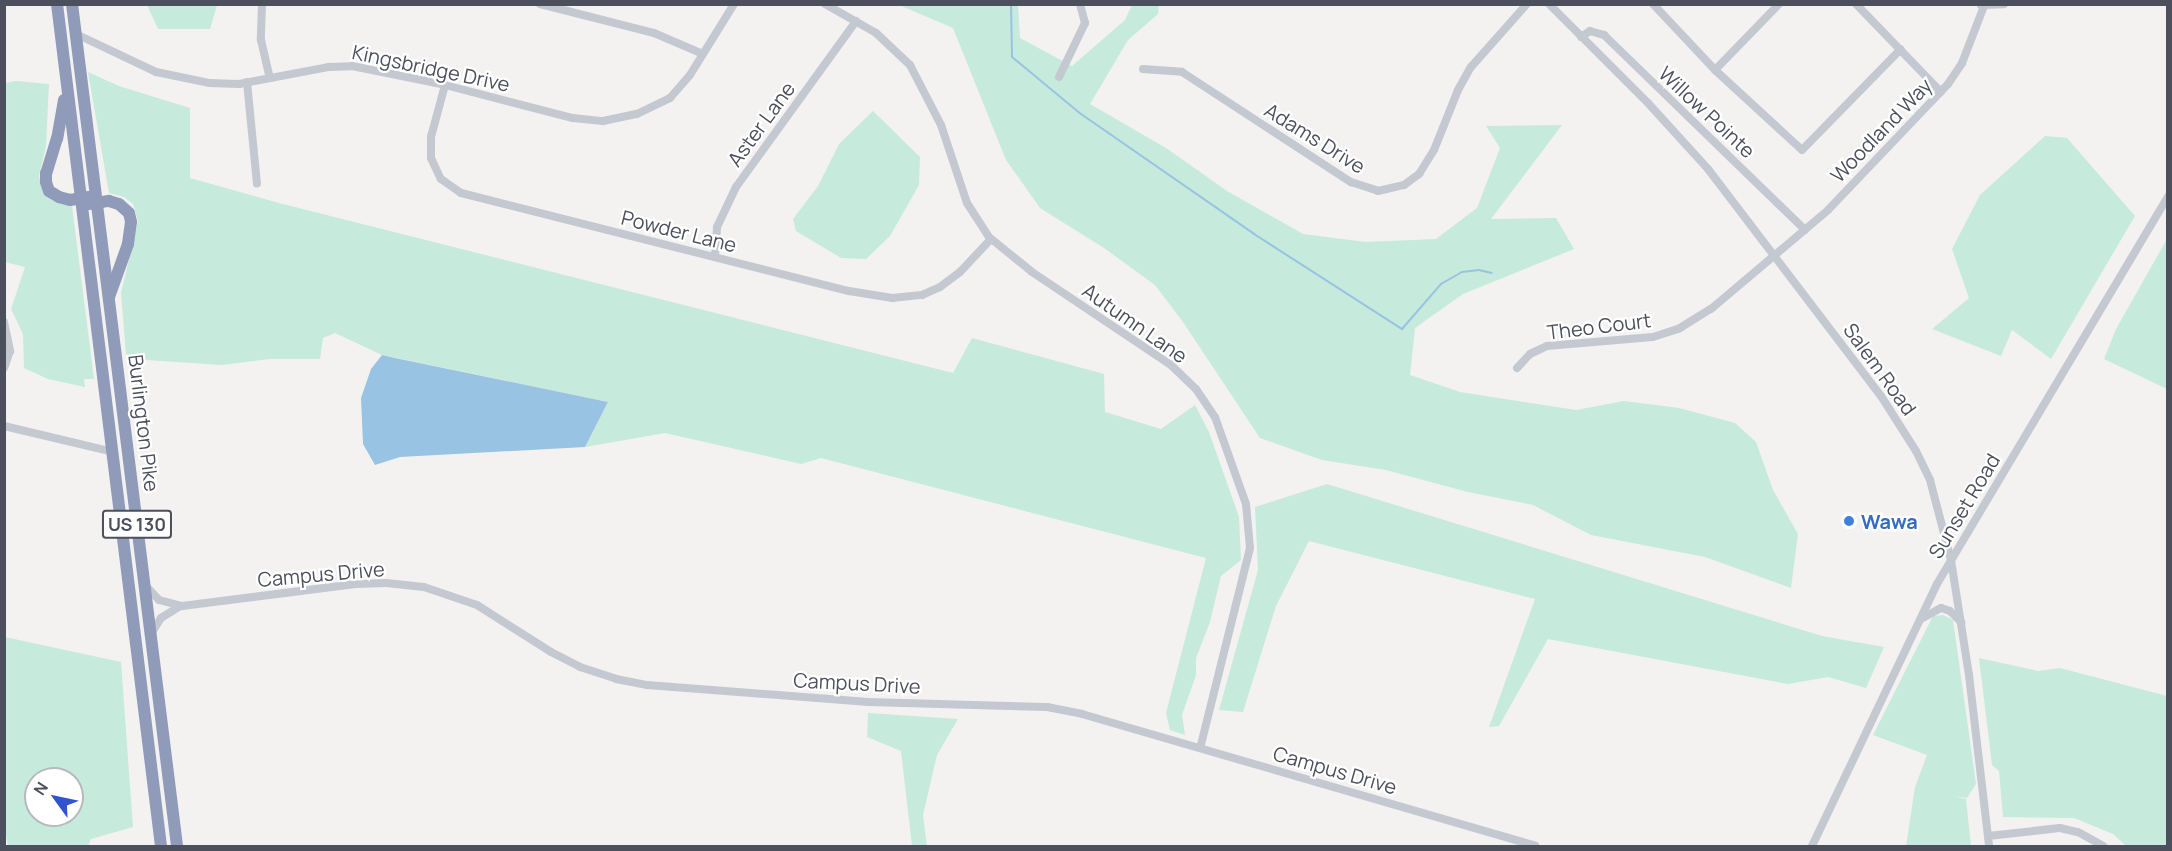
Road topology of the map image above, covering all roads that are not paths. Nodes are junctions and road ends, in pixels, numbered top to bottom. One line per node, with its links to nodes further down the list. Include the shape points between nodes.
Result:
1 (57, 4): 24 (highway, Burlington Pike / US 130)
2 (72, 4): 16 (highway, Burlington Pike / US 130)
3 (262, 4): 23 (street, via 261,40)
4 (540, 4): 19 (street, via 646,30)
5 (734, 4): 19 (street, Kingsbridge Drive)
6 (825, 4): 15 (street, Autumn Lane)
7 (1080, 4): 22 (street, via 1085,23)
8 (1527, 4): 20 (street, Adams Drive, via 1471,67 1434,150 1419,174 1404,185 1378,191 1351,182 1182,72)
9 (1549, 4): 17 (street, Salem Road)
10 (1653, 4): 21 (street)
11 (1779, 4): 21 (street)
12 (1856, 4): 18 (street)
13 (2004, 4): 14 (street)
14 (1982, 5): 27 (street, Woodland Way, via 1962,63)
15 (856, 21): 33 (street, Autumn Lane, via 895,48 916,74 945,136 967,203); 35 (street, Aster Lane, via 736,187 717,226)
16 (76, 34): 25 (street, Kingsbridge Drive, via 156,72 219,85); 30 (highway, Burlington Pike / US 130)
17 (1581, 37): 32 (street, Willow Pointe, via 1590,31 1604,35); 34 (street, Salem Road, via 1696,155)
18 (1901, 50): 21 (street, via 1802,150); 27 (street)
19 (703, 54): 26 (street, Kingsbridge Drive, via 670,98 637,114 612,120 573,118)
20 (1143, 69)
21 (1715, 70)
22 (1059, 77)
23 (270, 78): 25 (street, Kingsbridge Drive); 26 (street, Kingsbridge Drive, via 352,66)
24 (66, 81): 31 (highway, Burlington Pike / US 130); 31 (highway, via 63,112 46,182 59,197)
25 (247, 82): 28 (street)
26 (445, 85): 35 (street, Powder Lane, via 431,151 436,172 453,189)
27 (1941, 92): 32 (street, Woodland Way)
28 (257, 184)
29 (2168, 196): 42 (street, Sunset Road)
30 (96, 197): 31 (highway); 36 (highway, Burlington Pike / US 130); 36 (highway, via 119,204 129,213 131,222 128,244)
31 (82, 204): 41 (highway, Burlington Pike / US 130)
32 (1805, 230): 34 (street, Woodland Way)
33 (991, 239): 35 (street, Powder Lane, via 940,287 902,298 849,291); 48 (street, Autumn Lane, via 1032,272 1171,365 1196,389 1220,428 1246,504 1251,548)
34 (1773, 254): 39 (street, Theo Court, via 1735,290 1680,328 1644,339 1547,346 1530,354); 42 (street, Salem Road, via 1904,430 1930,480)
35 (715, 256)
36 (109, 298): 43 (highway, Burlington Pike / US 130)
37 (4, 322): 38 (street, via 10,351)
38 (4, 368)
39 (1517, 368)
40 (4, 426): 41 (street)
41 (113, 452): 50 (highway, Burlington Pike / US 130)
42 (1952, 560): 45 (street, Sunset Road); 46 (street, Salem Road)
43 (144, 583): 44 (street, Campus Drive, via 159,600); 47 (highway, Burlington Pike / US 130)
44 (182, 606): 47 (street, Campus Drive, via 161,618); 48 (street, Campus Drive, via 356,584 409,585 447,593 477,605 551,652 616,679 647,685 868,702 1047,707)
45 (1918, 622): 46 (street, via 1941,608); 53 (street, Sunset Road)
46 (1962, 623): 49 (street, Salem Road)
47 (150, 634): 51 (highway, Burlington Pike / US 130)
48 (1200, 748): 52 (street, Campus Drive)
49 (1988, 836): 54 (street, Salem Road); 55 (street, via 2060,828 2078,832)
50 (161, 846)
51 (177, 846)
52 (1535, 846)
53 (1812, 846)
54 (1989, 846)
55 (2103, 846)

